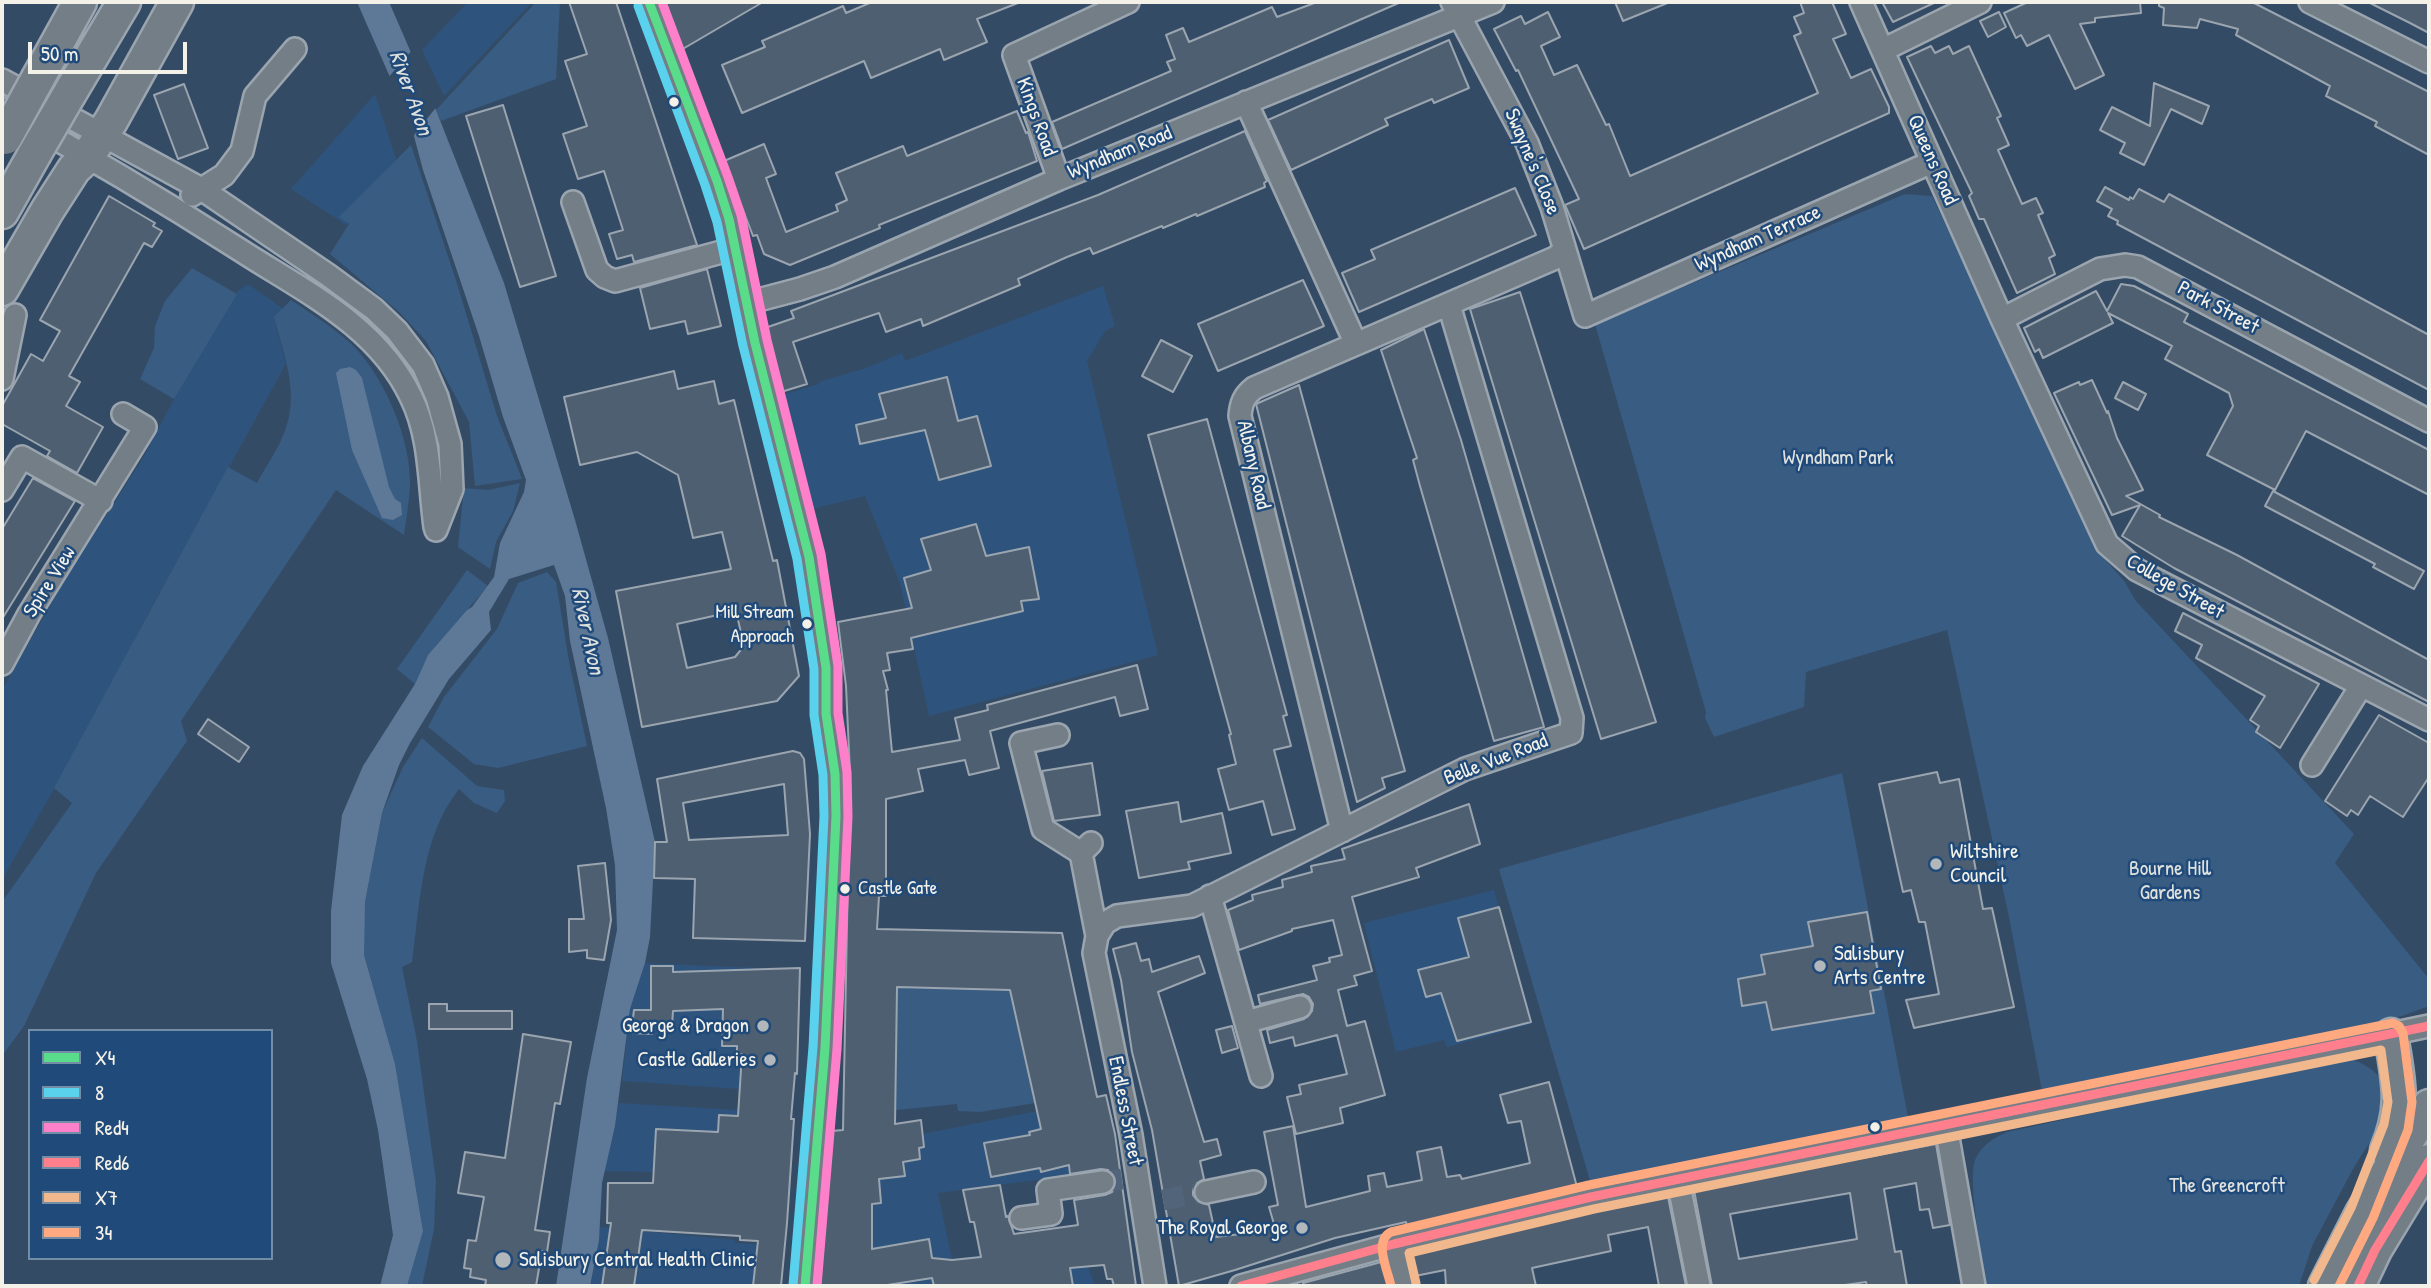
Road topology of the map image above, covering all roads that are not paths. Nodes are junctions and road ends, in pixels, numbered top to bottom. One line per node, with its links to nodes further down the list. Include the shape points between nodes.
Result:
1 (80, 2): 16 (highway, bridge)
2 (124, 2): 23 (highway, bridge)
3 (177, 2): 17 (highway)
4 (649, 2): 24 (street, via 717,181)
5 (1128, 2): 19 (street, Kings Road, via 1014,55)
6 (1493, 2): 10 (street, Wyndham Road)
7 (1861, 2): 12 (street, Queens Road)
8 (1980, 2): 12 (street)
9 (2310, 2): 13 (street)
10 (1456, 8): 15 (street, Wyndham Road); 25 (street, Swayne's Close, via 1527,143)
11 (295, 49): 20 (street, via 254,96 243,151 225,175)
12 (1884, 50): 18 (street, Queens Road)
13 (2429, 62)
14 (2, 80): 17 (street)
15 (1246, 102): 19 (street, Wyndham Road); 31 (street)
16 (2, 135): 17 (street)
17 (95, 146): 20 (street); 22 (street); 26 (highway, via 47,211)
18 (1932, 162): 29 (street, Wyndham Terrace); 30 (street, Queens Road)
19 (1059, 179): 27 (street, Wyndham Road, via 835,277)
20 (203, 190): 22 (street); 22 (street, via 374,309 423,365 450,444 452,489 436,530 421,422 412,397 381,350 310,293)
21 (573, 202): 24 (street, via 597,270 615,281)
22 (172, 206)
23 (2, 212)
24 (736, 248): 27 (street)
25 (1563, 251): 28 (street); 29 (street, Swayne's Close)
26 (8, 302): 32 (street)
27 (747, 303): 60 (street, via 809,557 826,668 826,714 835,774 826,1039)
28 (1449, 305): 31 (street); 42 (street, Belle Vue Road, via 1572,718 1571,733 1482,761)
29 (1585, 316)
30 (2002, 319): 34 (street, Park Street, via 2100,269 2138,267); 38 (street, College Street, via 2107,544 2137,569)
31 (1356, 344): 42 (street, Albany Road, via 1254,388 1240,406)
32 (2, 379)
33 (123, 414): 36 (street, Spire View, via 145,427)
34 (2429, 421)
35 (2, 490): 36 (street, via 22,457)
36 (101, 500): 37 (street, Spire View)
37 (2, 664)
38 (2361, 685): 39 (street, College Street); 41 (street)
39 (2429, 720)
40 (1058, 735): 44 (street, Endless Street, via 1021,743 1044,829 1086,848)
41 (2312, 765)
42 (1342, 831): 43 (street, Belle Vue Road)
43 (1210, 896): 44 (street, Belle Vue Road, via 1192,905 1118,916 1105,923); 46 (street)
44 (1097, 936): 53 (street, Endless Street, via 1094,953)
45 (1300, 1007): 46 (street)
46 (1246, 1021): 49 (street)
47 (2429, 1026): 48 (street)
48 (2391, 1035): 51 (street); 57 (highway, via 2399,1115)
49 (1261, 1076)
50 (2429, 1106): 57 (highway)
51 (1946, 1126): 54 (street); 65 (street)
52 (2429, 1161): 67 (highway)
53 (1121, 1179): 58 (street, via 1048,1189 1051,1214); 61 (street, Endless Street, via 1153,1203)
54 (1678, 1180): 59 (street); 64 (street)
55 (1254, 1182): 56 (street)
56 (1206, 1192)
57 (2362, 1213): 66 (highway)
58 (1021, 1218)
59 (1394, 1244): 62 (street); 63 (street)
60 (805, 1286)
61 (1155, 1286)
62 (1241, 1286)
63 (1404, 1286)
64 (1699, 1286)
65 (1974, 1286)
66 (2325, 1286)
67 (2358, 1286)

